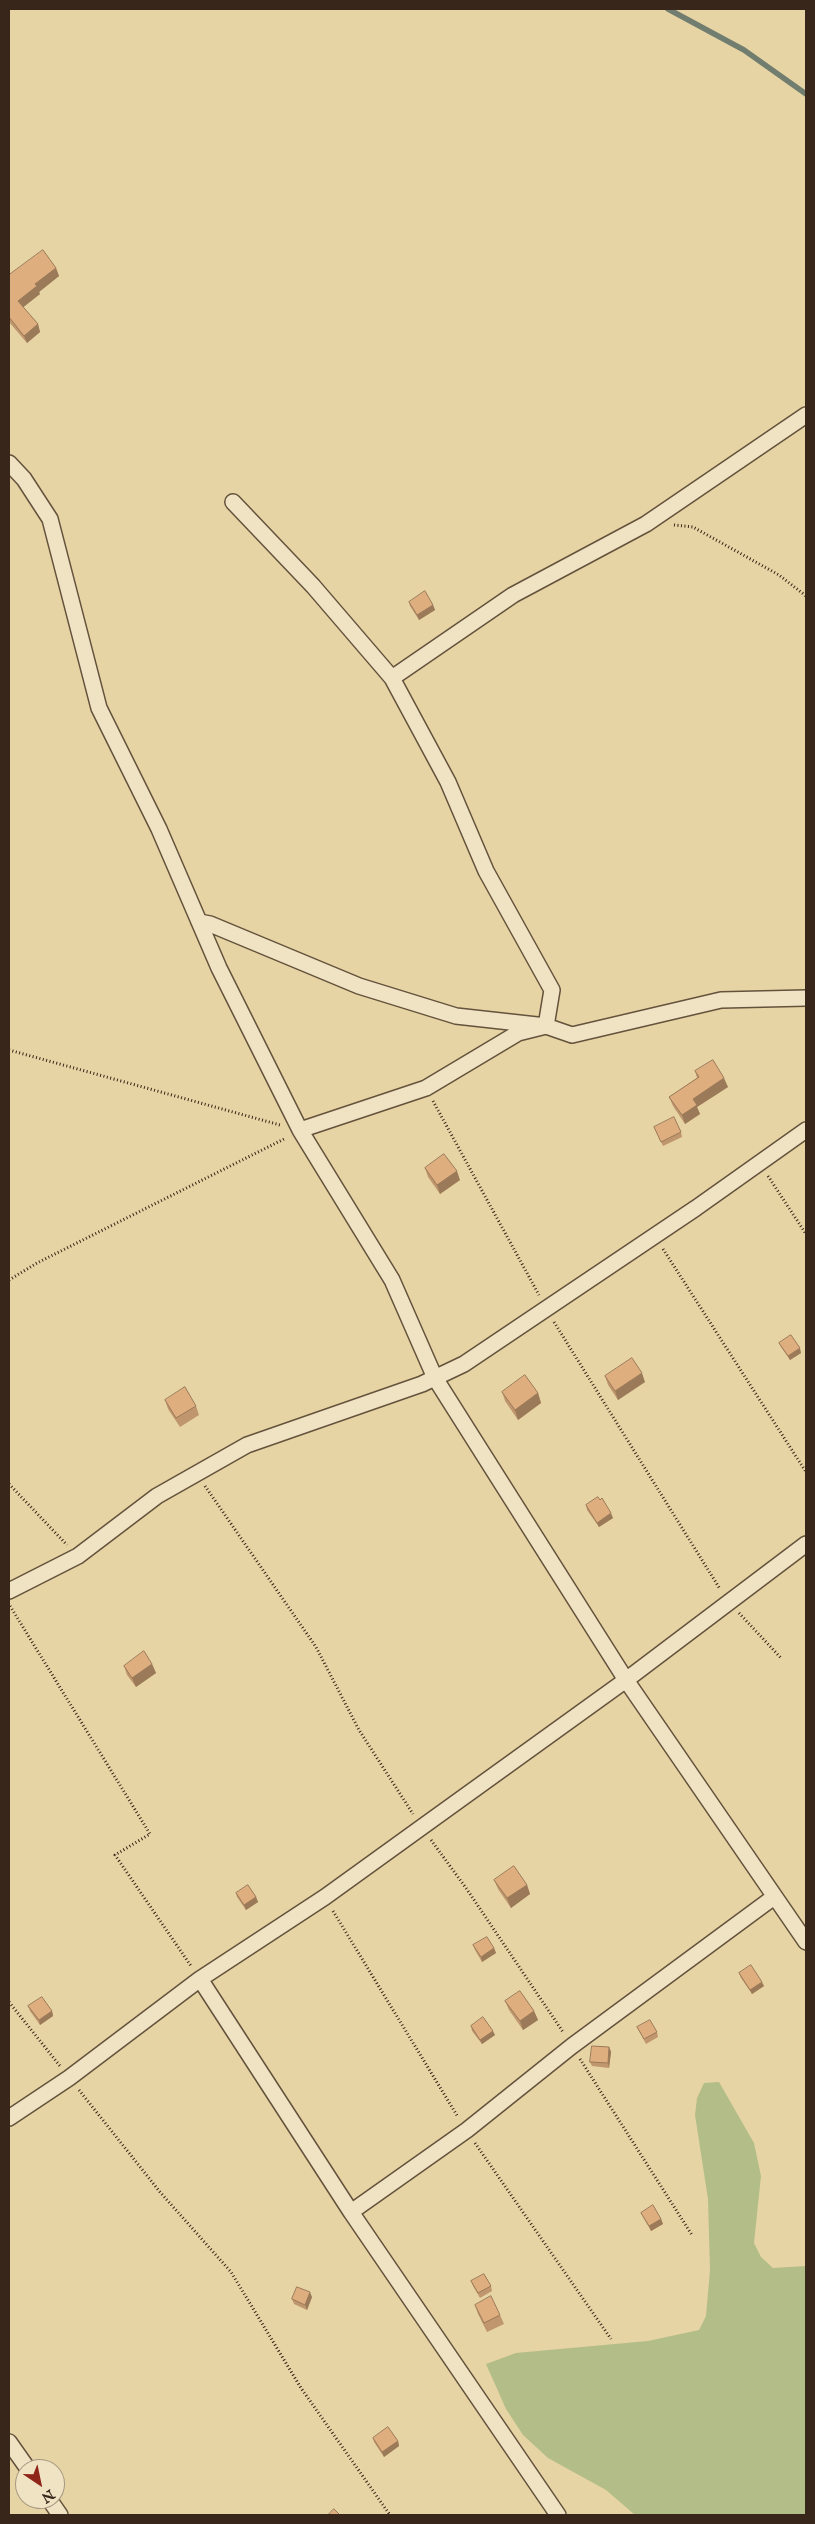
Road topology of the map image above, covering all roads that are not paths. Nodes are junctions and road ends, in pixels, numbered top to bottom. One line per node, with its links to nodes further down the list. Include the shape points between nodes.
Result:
1 (806, 415): 4 (street, via 646,524 513,595)
2 (9, 463): 5 (street, via 24,479 50,519 99,708 159,829)
3 (233, 502): 4 (street, via 313,586)
4 (392, 678): 7 (street, via 448,782 486,872 552,990)
5 (199, 922): 7 (street, via 359,986 456,1016); 8 (street)
6 (806, 998): 7 (street, via 722,1000 572,1035)
7 (546, 1026): 8 (street, via 518,1033 426,1088)
8 (300, 1130): 10 (street, via 392,1280)
9 (806, 1130): 10 (street, via 464,1364)
10 (435, 1378): 12 (street, via 247,1445 157,1496 78,1556); 13 (street)
11 (806, 1544): 13 (street)
12 (9, 1591)
13 (626, 1680): 14 (street); 16 (street, via 325,1897)
14 (774, 1897): 15 (street); 18 (street, via 572,2046 466,2130)
15 (806, 1942)
16 (200, 1979): 17 (street, via 70,2078); 18 (street)
17 (9, 2118)
18 (351, 2212): 19 (street)
19 (558, 2515)

